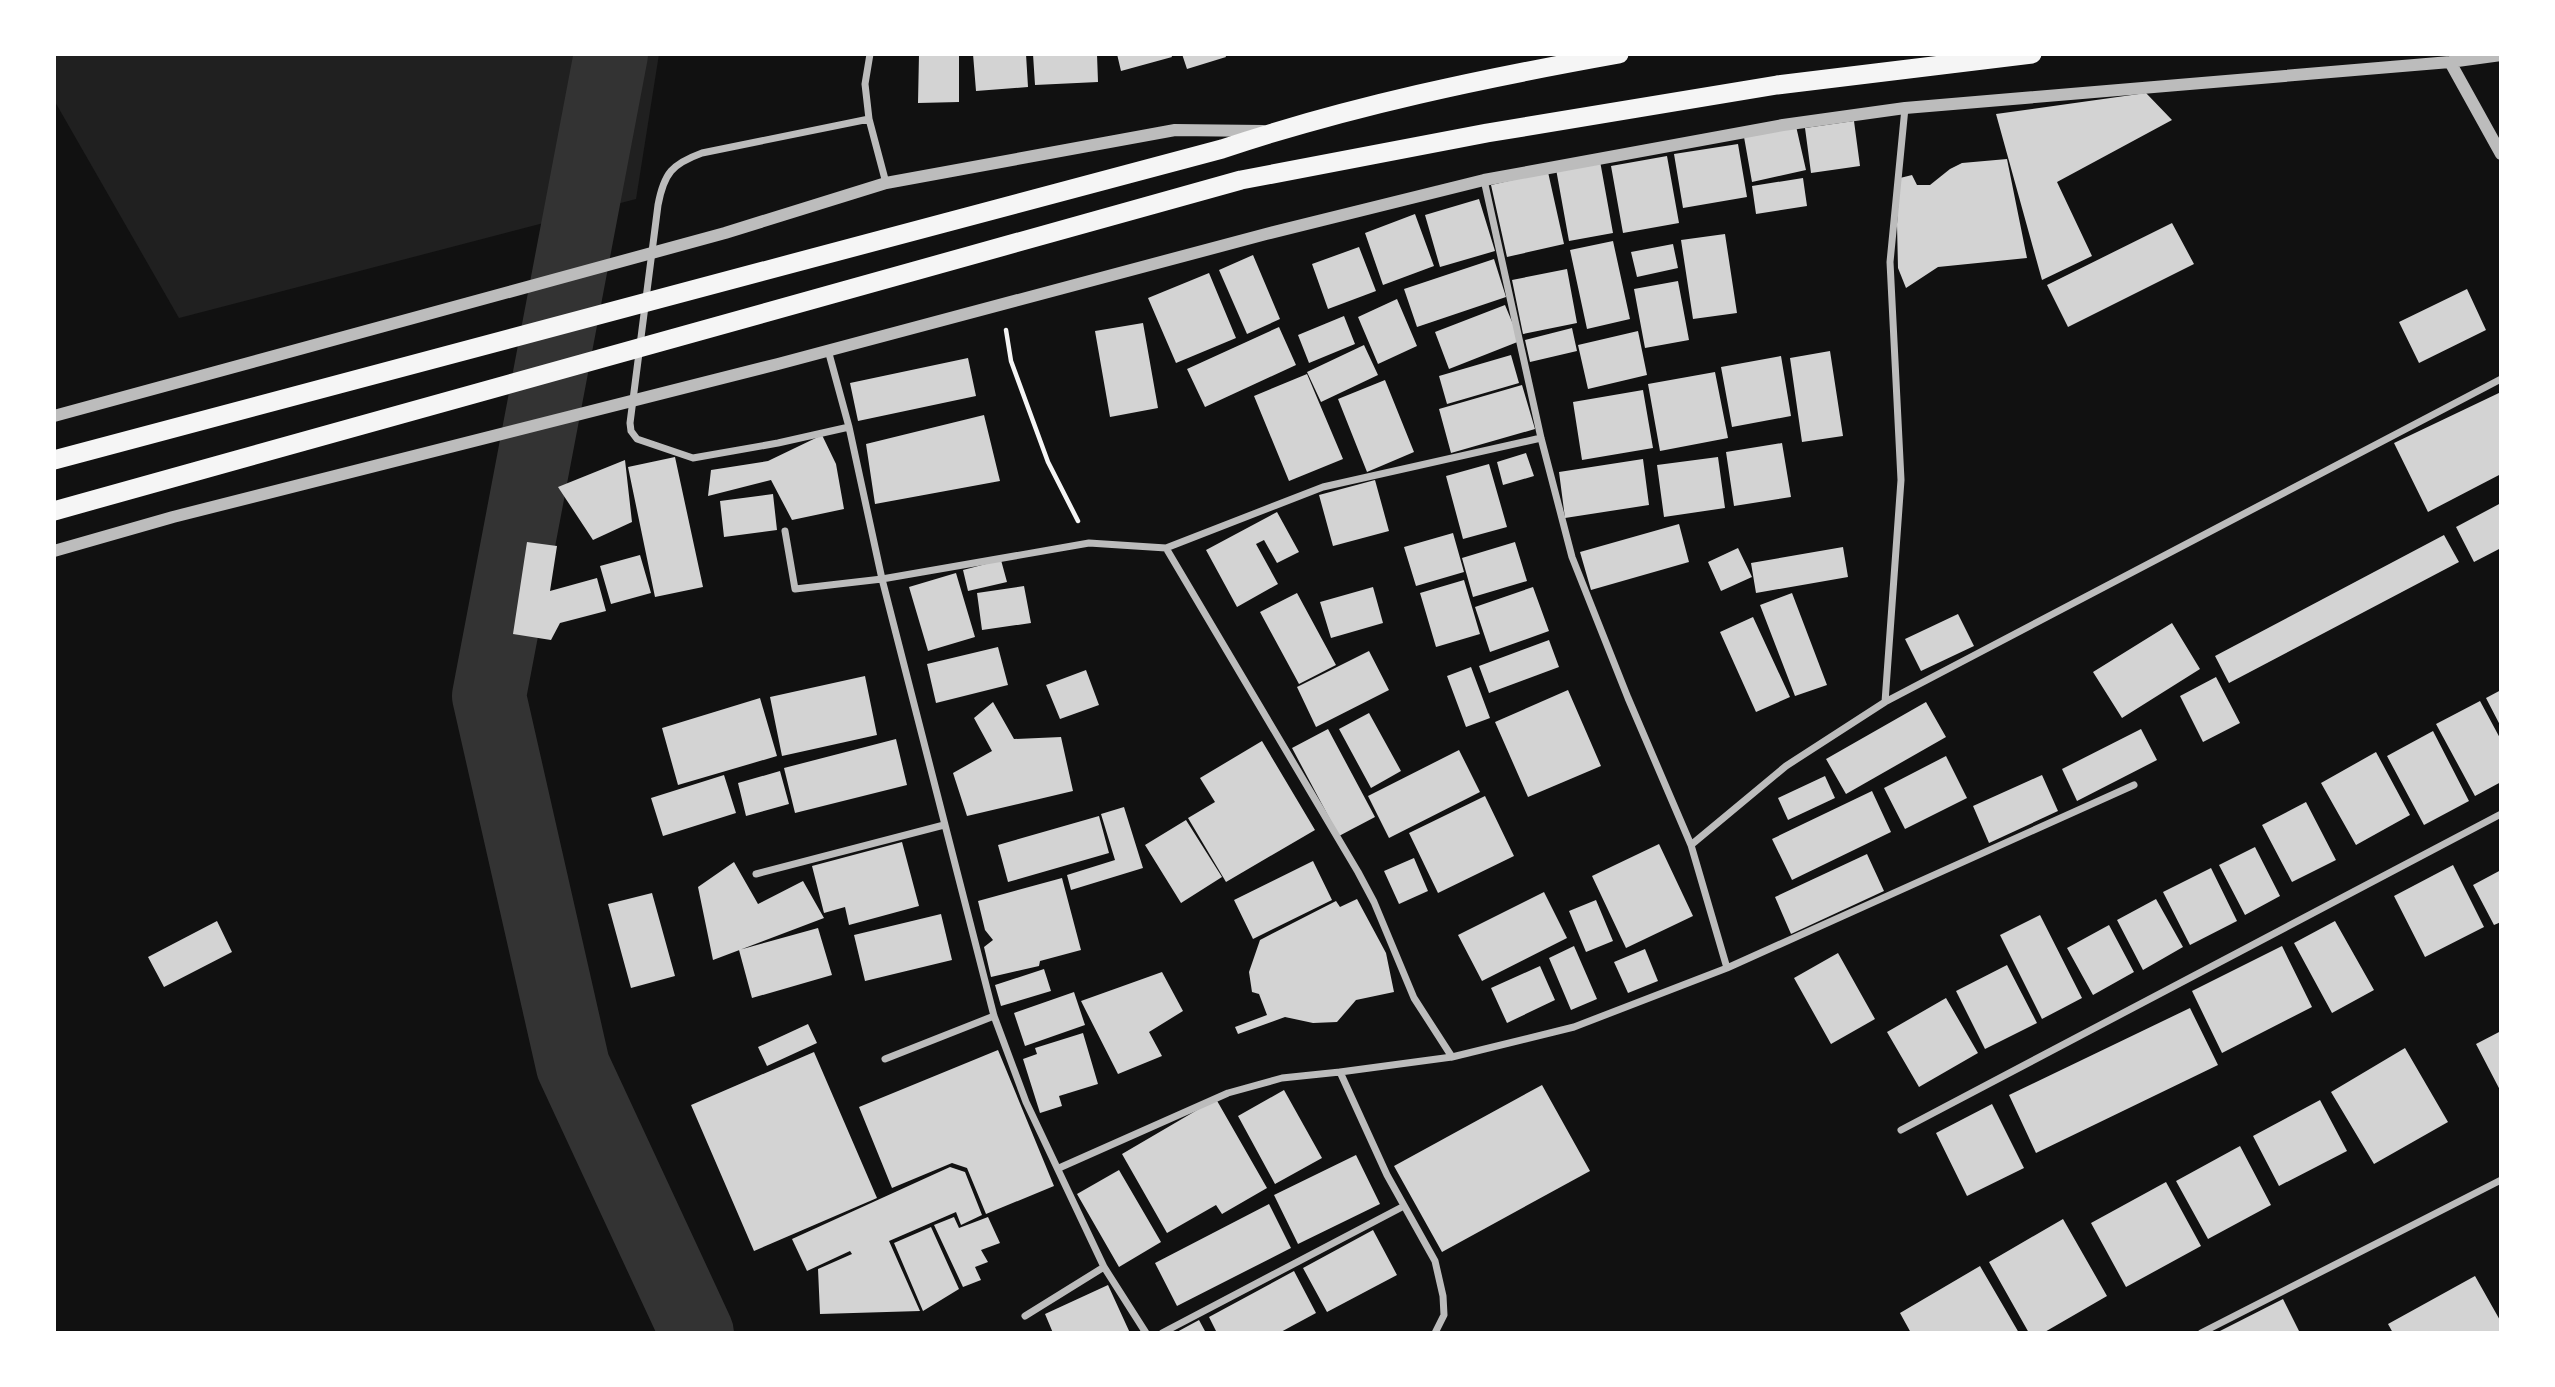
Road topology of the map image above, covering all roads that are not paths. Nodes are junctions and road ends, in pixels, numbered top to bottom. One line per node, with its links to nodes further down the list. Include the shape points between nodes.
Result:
1 (870, 54): 7 (street, via 866,84)
2 (1619, 54): 8 (highway, via 1518,72)
3 (2032, 54): 18 (highway, via 1777,85 1241,180)
4 (2501, 55): 5 (street)
5 (2450, 62): 6 (street); 9 (street)
6 (1905, 108): 10 (street, via 1783,125); 23 (street, via 1890,262 1901,480)
7 (869, 119): 11 (street); 15 (street, via 702,153 670,170 658,205 630,423 637,439 693,458)
8 (1276, 131): 11 (street, via 1175,130); 17 (highway)
9 (2501, 154)
10 (1484, 180): 12 (street); 16 (street)
11 (886, 183): 14 (street, via 725,233)
12 (828, 350): 15 (street); 21 (street)
13 (2501, 379): 23 (street)
14 (54, 416)
15 (849, 427): 22 (street)
16 (1541, 438): 20 (street, via 1323,486); 27 (street, via 1572,557)
17 (54, 460)
18 (54, 511)
19 (785, 531): 22 (street, via 794,589)
20 (1166, 548): 22 (street, via 1089,543); 31 (street, via 1358,872 1414,998)
21 (54, 551)
22 (882, 579): 26 (street)
23 (1885, 702): 27 (street, via 1786,766)
24 (2134, 785): 29 (street)
25 (2501, 814): 34 (street)
26 (944, 825): 28 (street); 30 (street)
27 (1691, 845): 29 (street)
28 (756, 874)
29 (1727, 968): 31 (street, via 1574,1027)
30 (994, 1016): 32 (street); 35 (street, via 1026,1102)
31 (1452, 1056): 33 (street)
32 (885, 1059)
33 (1340, 1072): 35 (street, via 1283,1078 1228,1093); 37 (street)
34 (1901, 1130)
35 (1059, 1168): 38 (street)
36 (2501, 1180): 43 (street)
37 (1404, 1206): 41 (street); 42 (street, via 1435,1261 1444,1315)
38 (1104, 1267): 39 (street); 40 (street)
39 (1025, 1317)
40 (1146, 1333)
41 (1162, 1333)
42 (1435, 1333)
43 (2201, 1333)

